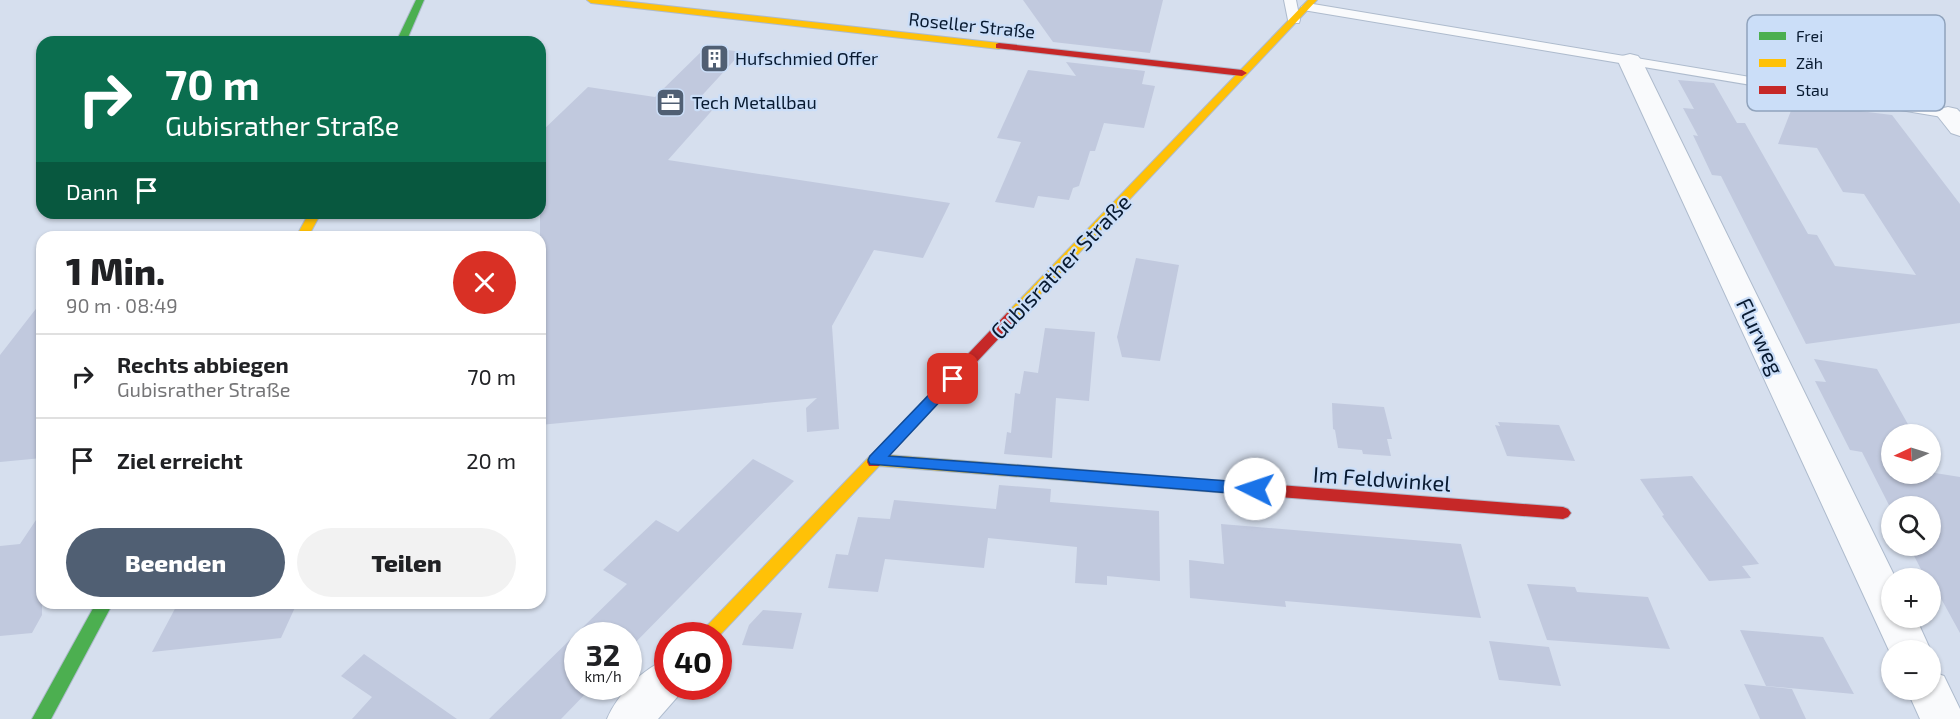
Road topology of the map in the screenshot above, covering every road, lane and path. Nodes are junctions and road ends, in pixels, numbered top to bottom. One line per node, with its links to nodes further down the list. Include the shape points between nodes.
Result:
1 (420, 0): 6 (street)
2 (591, 0): 8 (street, Roseller Straße)
3 (1290, 0): 5 (lane)
4 (1310, 3): 5 (street, Gubisrather Straße); 7 (lane)
5 (1294, 20): 8 (street, Gubisrather Straße)
6 (404, 36)
7 (1630, 61): 9 (lane); 14 (street, Flurweg)
8 (1242, 73): 12 (street, Gubisrather Straße)
9 (1747, 82)
10 (1911, 111): 11 (lane)
11 (1956, 119)
12 (875, 460): 13 (street, Im Feldwinkel); 16 (street, Gubisrather Straße)
13 (1563, 513)
14 (1881, 589)
15 (102, 609): 19 (street)
16 (721, 622)
17 (654, 693): 20 (street)
18 (1933, 700): 21 (street)
19 (41, 719)
20 (629, 719)
21 (1942, 719)

